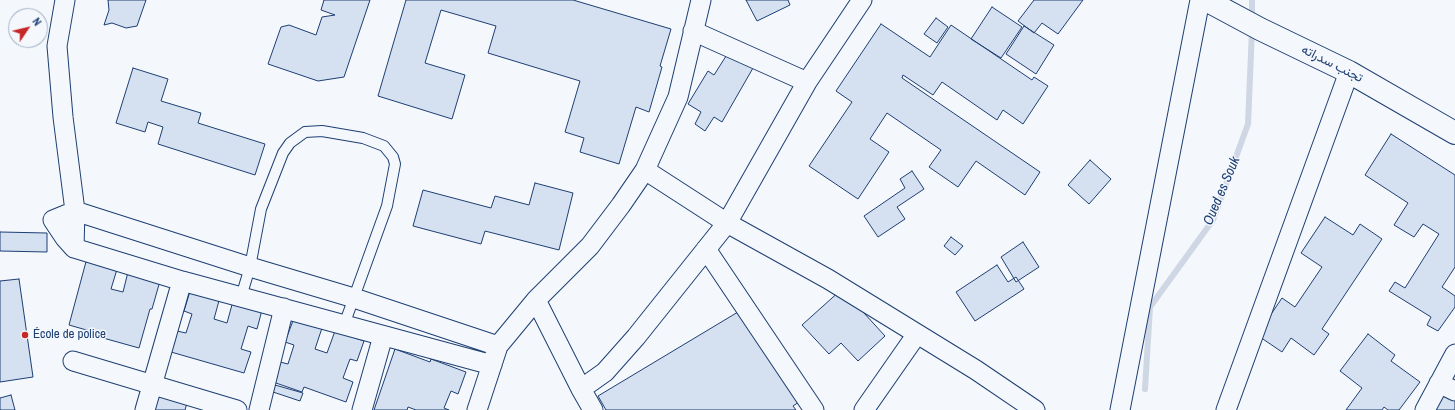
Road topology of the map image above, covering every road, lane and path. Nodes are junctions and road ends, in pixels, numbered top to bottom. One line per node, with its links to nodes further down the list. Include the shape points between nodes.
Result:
1 (65, 0): 11 (street, via 57,46)
2 (701, 0): 6 (street)
3 (862, 0): 8 (street)
4 (1200, 0): 39 (street)
5 (1206, 0): 7 (highway, تجنب سدراته)
6 (693, 31): 8 (street); 10 (street, via 678,97)
7 (1349, 72): 9 (highway, تجنب سدراته); 40 (street)
8 (807, 82): 12 (street)
9 (1455, 133)
10 (645, 170): 12 (street); 18 (street, via 590,246)
11 (74, 211): 14 (street); 15 (street, via 74,248)
12 (727, 223): 13 (street); 21 (street, via 828,278)
13 (706, 248): 29 (street, via 605,372); 36 (street)
14 (250, 267): 16 (lane); 17 (street); 17 (lane, via 261,210 283,153 290,143 305,132 322,131 363,138 384,146 393,156 395,164 387,206)
15 (182, 282): 16 (street); 27 (street)
16 (240, 297): 19 (street)
17 (354, 298): 20 (lane); 23 (street)
18 (536, 300): 23 (street); 29 (street)
19 (284, 308): 20 (street); 32 (street)
20 (344, 325): 22 (street)
21 (917, 334): 37 (street); 38 (street)
22 (383, 336): 26 (street); 33 (street)
23 (498, 346): 26 (street)
24 (1455, 354): 28 (street)
25 (73, 361): 27 (street)
26 (492, 365): 34 (street)
27 (153, 385): 30 (street); 31 (street)
28 (1447, 387): 41 (street)
29 (581, 389): 35 (street)
30 (145, 410)
31 (237, 410)
32 (259, 410)
33 (362, 410)
34 (477, 410)
35 (593, 410)
36 (814, 410)
37 (864, 410)
38 (1035, 410)
39 (1120, 410)
40 (1226, 410)
41 (1425, 410)

